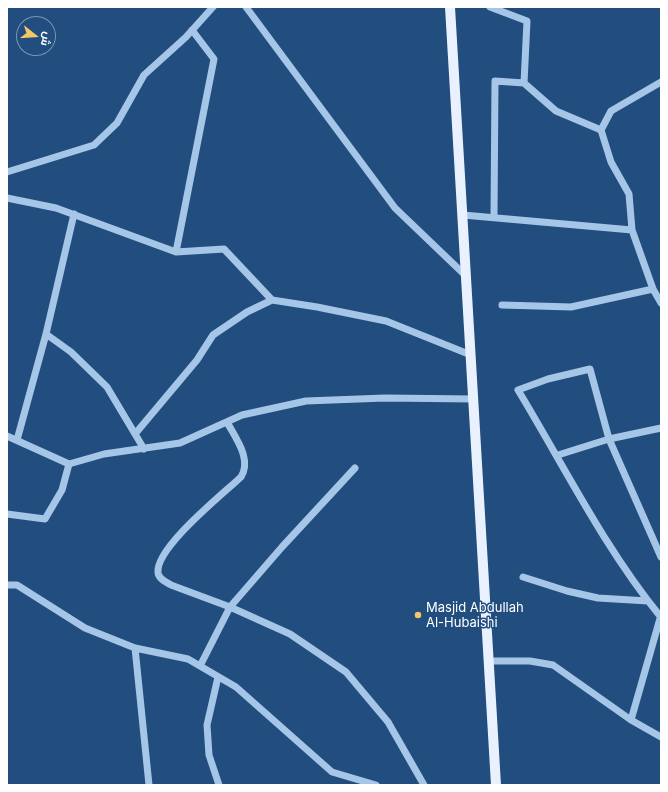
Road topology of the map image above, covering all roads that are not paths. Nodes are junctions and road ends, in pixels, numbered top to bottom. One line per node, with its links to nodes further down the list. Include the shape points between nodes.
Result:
1 (213, 7): 5 (street)
2 (246, 7): 16 (street, via 395,208)
3 (450, 7): 12 (main road)
4 (490, 7): 7 (street, via 527,21)
5 (192, 30): 9 (street, via 144,75 117,123 94,145); 15 (street, via 214,59)
6 (661, 82): 8 (street, via 611,111)
7 (524, 83): 8 (street, via 556,111); 13 (street, via 495,81)
8 (601, 130): 14 (street, via 611,162 629,194)
9 (7, 172)
10 (7, 198): 11 (street)
11 (74, 214): 15 (street); 21 (street)
12 (463, 215): 13 (street); 16 (main road)
13 (494, 217): 14 (street)
14 (632, 230): 17 (street)
15 (176, 252): 18 (street, via 224,249)
16 (467, 277): 22 (main road)
17 (653, 289): 19 (street); 20 (street, via 571,307)
18 (272, 300): 22 (street, via 317,306 386,321); 26 (street, via 247,312 213,335 197,360)
19 (661, 304)
20 (502, 305)
21 (46, 334): 26 (street, via 71,352 107,386); 29 (street)
22 (471, 355): 23 (main road)
23 (474, 399): 24 (street, via 385,398 306,401 242,415); 42 (main road)
24 (227, 422): 30 (street, via 180,443); 39 (street, via 244,455 245,470 241,477 178,535 160,563 158,573 162,580 170,585)
25 (661, 428): 28 (street)
26 (135, 434): 30 (street)
27 (7, 436): 29 (street)
28 (609, 439): 31 (street); 31 (street, via 590,369 548,379 518,390); 35 (street)
29 (17, 440): 32 (street)
30 (144, 449): 32 (street, via 104,454)
31 (558, 455): 38 (street, via 594,521)
32 (69, 464): 34 (street, via 62,490 46,519)
33 (355, 468): 39 (street, via 282,546)
34 (7, 514)
35 (661, 557)
36 (523, 577): 38 (street, via 598,598)
37 (7, 585): 41 (street, via 17,585 85,628)
38 (648, 601): 40 (street)
39 (230, 607): 43 (street); 50 (street, via 290,634 346,672 388,722)
40 (660, 615): 45 (street)
41 (135, 648): 43 (street, via 188,659); 47 (street)
42 (489, 661): 45 (street, via 530,661 553,665); 51 (main road)
43 (200, 666): 44 (street)
44 (218, 677): 48 (street, via 207,725 208,755); 49 (street, via 236,687 332,772)
45 (631, 720): 46 (street)
46 (661, 737)
47 (149, 785)
48 (219, 785)
49 (376, 785)
50 (424, 785)
51 (496, 785)

